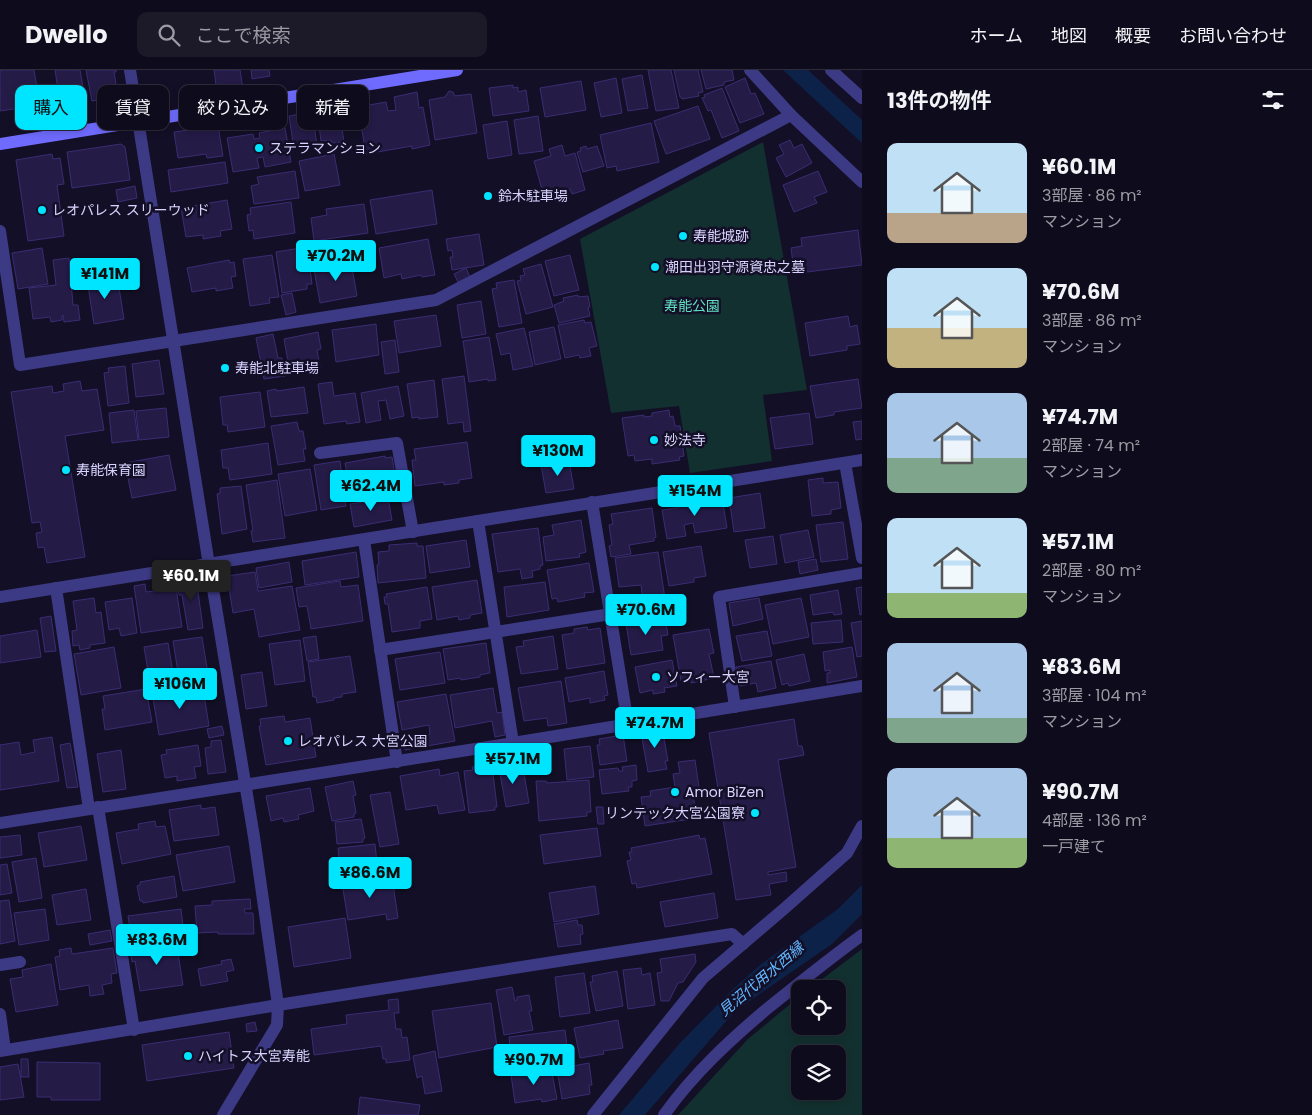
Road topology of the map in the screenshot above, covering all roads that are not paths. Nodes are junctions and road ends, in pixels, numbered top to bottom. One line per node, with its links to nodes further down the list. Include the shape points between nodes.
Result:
1 (130, 70): 5 (street)
2 (457, 70): 8 (street)
3 (750, 70): 7 (street)
4 (831, 70): 6 (street)
5 (132, 85)
6 (862, 98)
7 (791, 115): 12 (street); 14 (street, via 436,300)
8 (169, 116)
9 (97, 128): 11 (street)
10 (139, 130): 14 (street)
11 (0, 144)
12 (862, 182)
13 (0, 231): 14 (street, via 20,365)
14 (173, 342): 23 (street)
15 (320, 453): 20 (street, via 397,443)
16 (862, 460): 17 (street)
17 (845, 463): 18 (street); 22 (street)
18 (592, 502): 19 (street); 27 (street)
19 (478, 521): 20 (street); 28 (street)
20 (413, 532): 21 (street)
21 (364, 540): 23 (street); 29 (street)
22 (862, 558)
23 (209, 565): 25 (street); 35 (street)
24 (862, 573): 31 (street, via 719,597)
25 (56, 588): 26 (street); 36 (street)
26 (0, 598)
27 (611, 614): 28 (street); 32 (street)
28 (496, 632): 29 (street); 33 (street)
29 (380, 650): 34 (street)
30 (862, 686): 31 (street)
31 (735, 707): 32 (street)
32 (628, 724): 33 (street)
33 (513, 743): 34 (street)
34 (397, 762): 35 (street)
35 (245, 784): 36 (street); 43 (street)
36 (93, 808): 37 (street); 45 (street)
37 (0, 823)
38 (862, 826): 40 (street, via 847,852)
39 (862, 935): 49 (street, via 822,963 728,1042)
40 (743, 944): 43 (street, via 732,934); 48 (street, via 703,978)
41 (20, 962): 42 (street)
42 (0, 965)
43 (278, 1005): 45 (street); 47 (street, via 277,1025)
44 (0, 1014): 46 (street)
45 (134, 1030): 46 (street)
46 (2, 1051)
47 (223, 1115)
48 (593, 1115)
49 (664, 1115)

